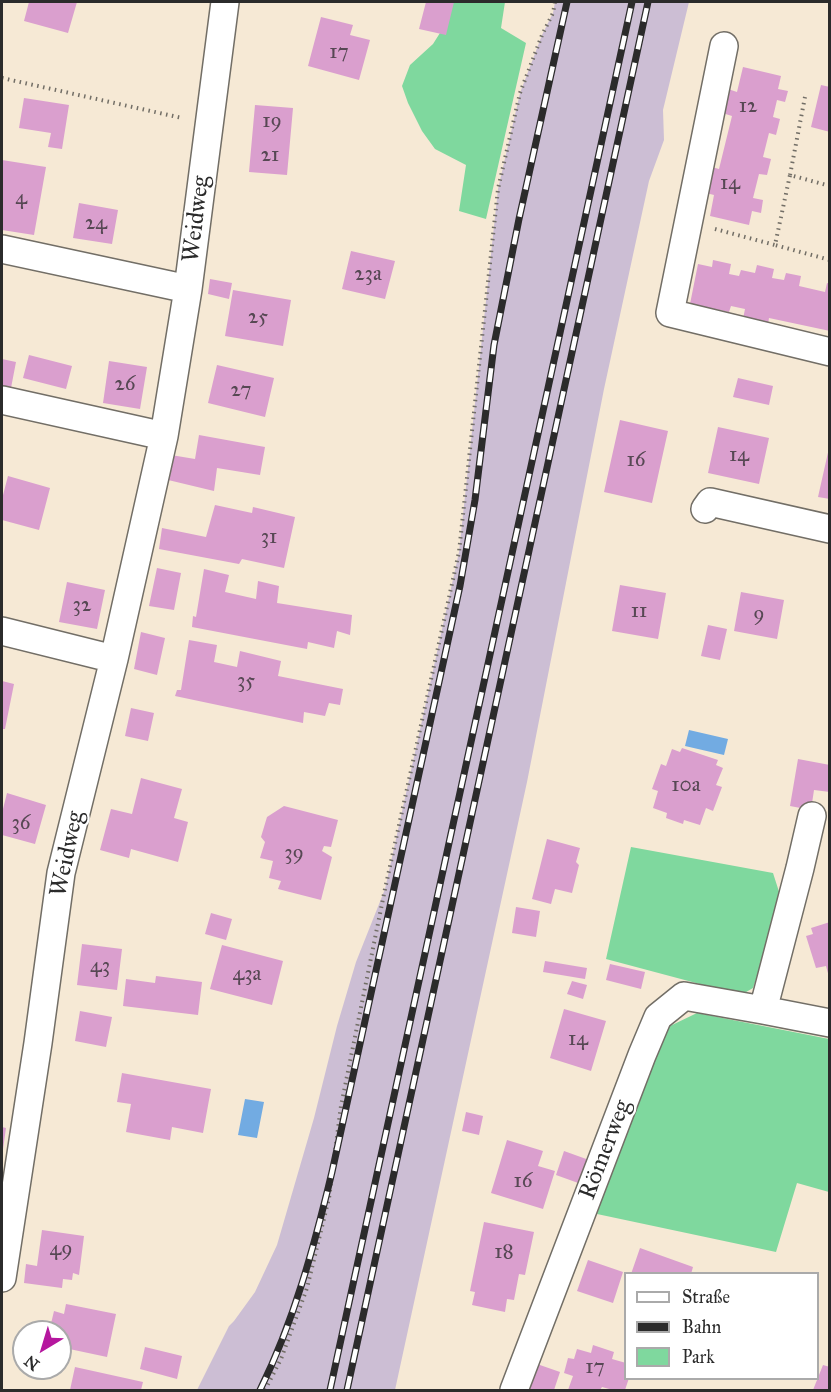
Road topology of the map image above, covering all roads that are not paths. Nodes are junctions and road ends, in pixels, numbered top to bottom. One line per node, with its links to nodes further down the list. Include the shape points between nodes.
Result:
1 (225, 2): 4 (street, Weidweg)
2 (724, 46): 5 (street, via 670,313)
3 (2, 249): 4 (street)
4 (188, 289): 7 (street, Weidweg)
5 (830, 352)
6 (2, 400): 7 (street)
7 (164, 436): 11 (street, Weidweg)
8 (705, 509): 9 (street, via 710,502)
9 (830, 529)
10 (2, 631): 11 (street)
11 (114, 659): 15 (street, Weidweg, via 61,873)
12 (812, 816): 13 (street)
13 (764, 1010): 14 (street, Römerweg); 16 (street, Römerweg, via 684,996 658,1017)
14 (830, 1023)
15 (2, 1278)
16 (514, 1390)

